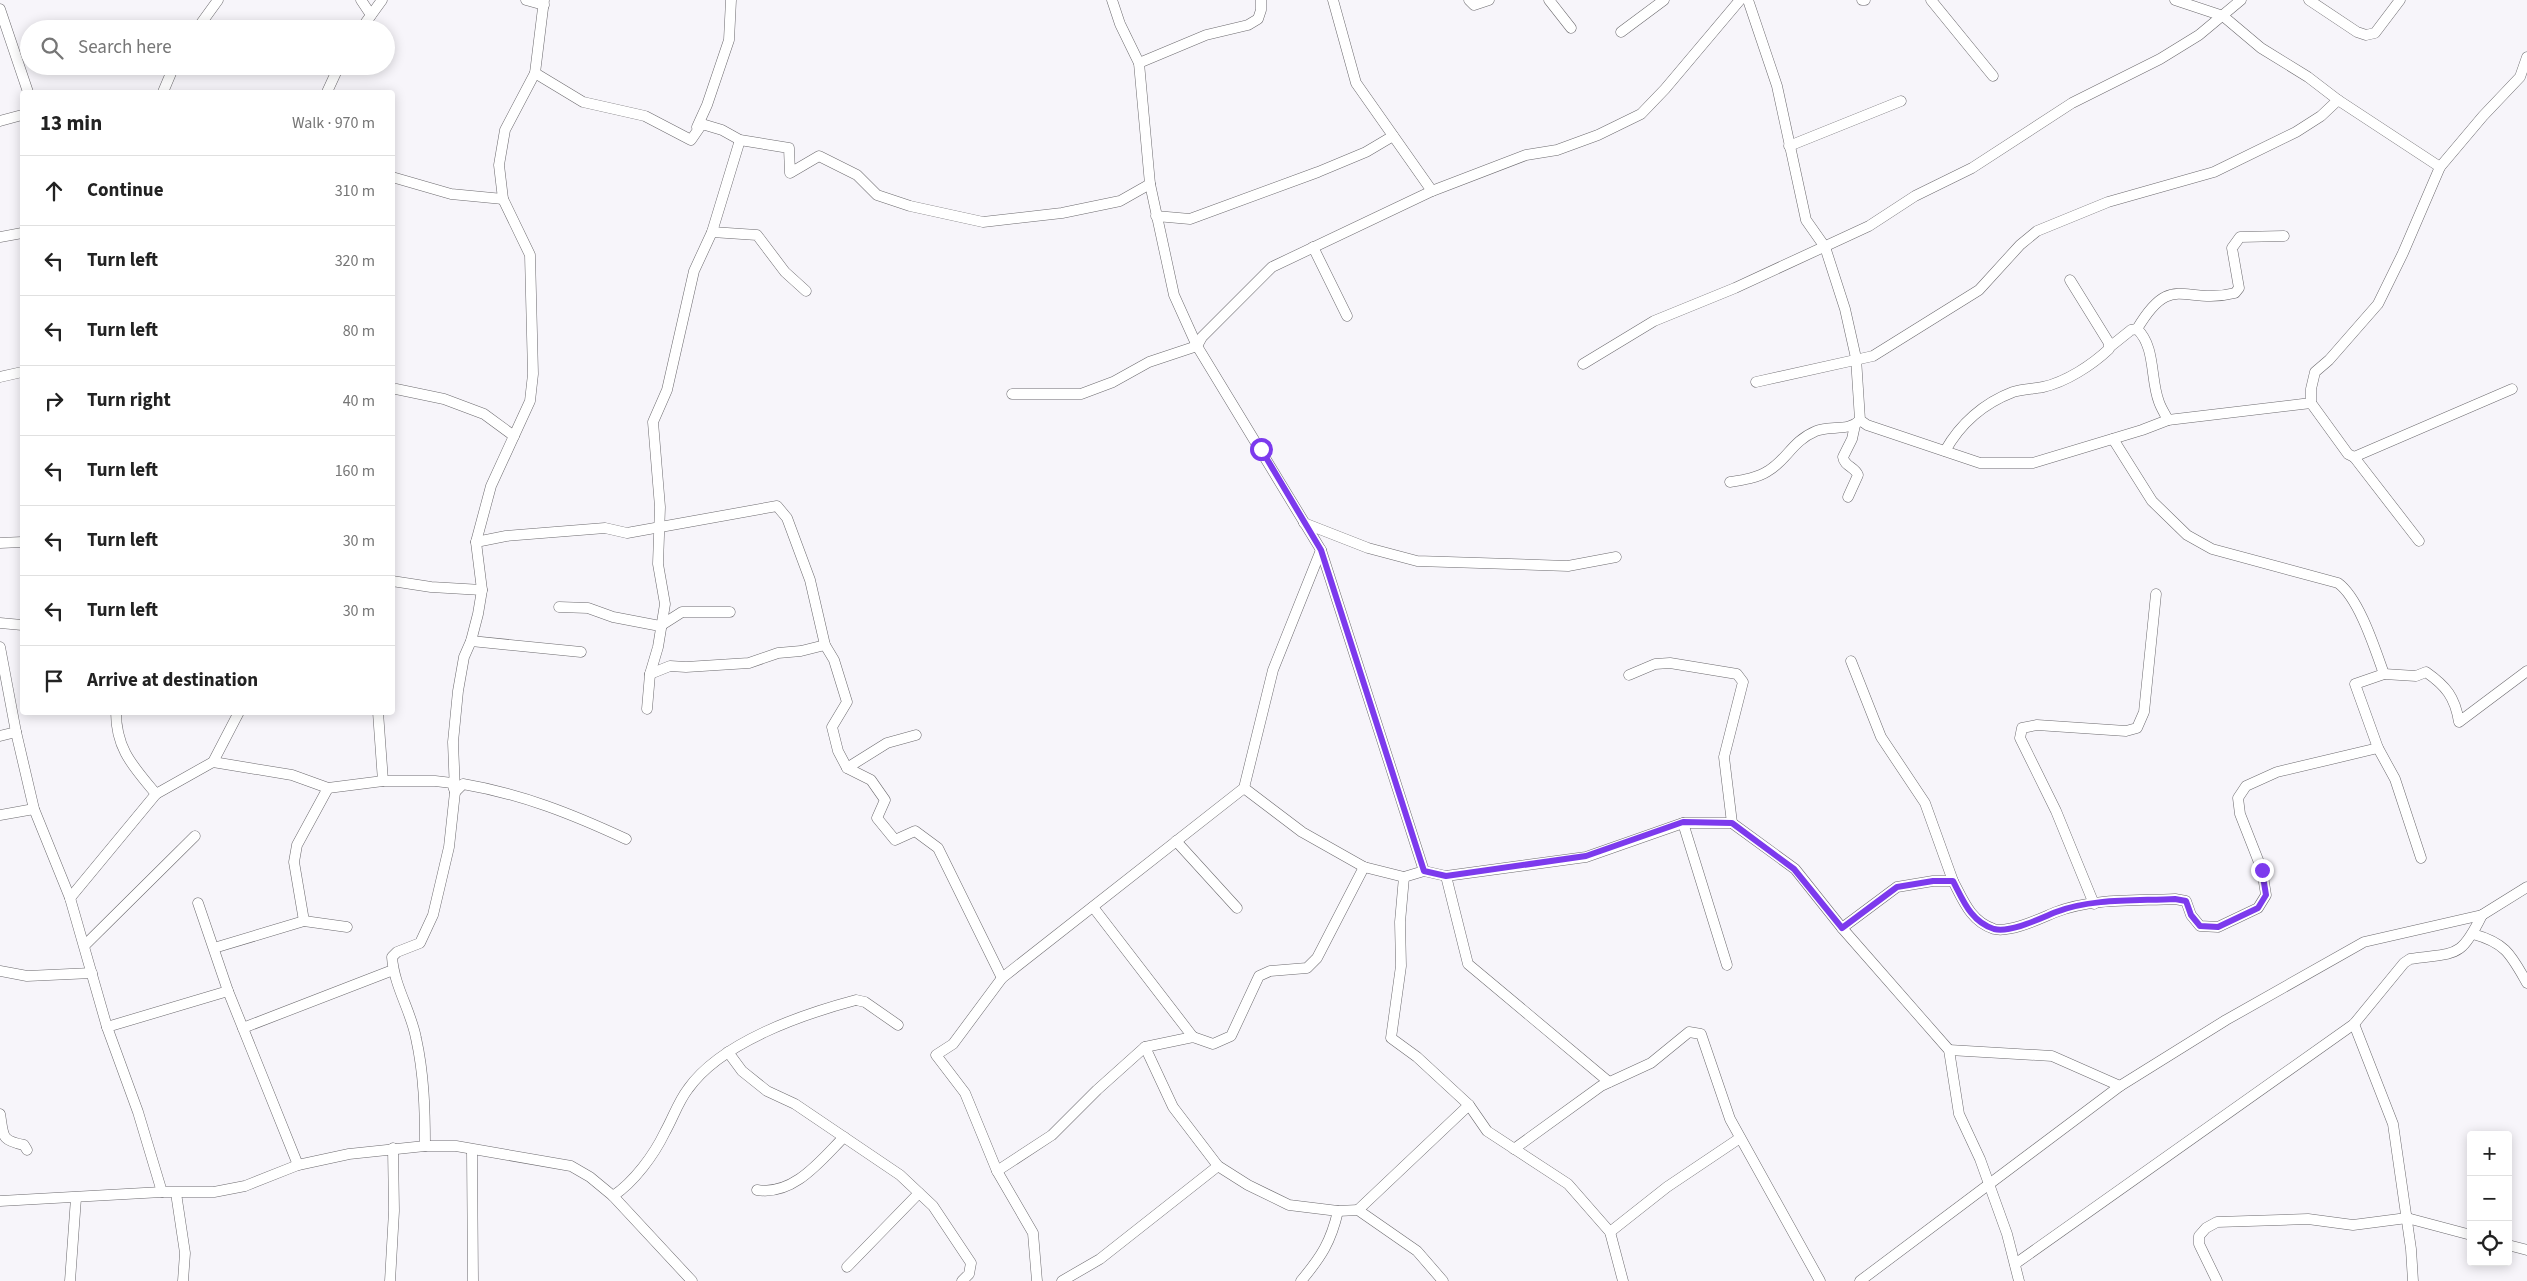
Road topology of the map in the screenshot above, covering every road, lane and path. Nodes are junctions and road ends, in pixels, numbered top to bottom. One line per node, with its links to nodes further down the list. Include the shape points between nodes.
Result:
1 (218, 0): 24 (street)
2 (361, 0): 22 (street)
3 (382, 0): 22 (street)
4 (526, 0): 20 (street)
5 (731, 0): 44 (street, via 729,40 707,105)
6 (1112, 0): 29 (street)
7 (1261, 0): 29 (street, via 1258,19 1248,25 1206,35)
8 (1333, 0): 43 (street, via 1356,83)
9 (1469, 0): 10 (street, via 1474,5)
10 (1490, 0)
11 (1549, 0): 26 (street)
12 (1664, 0): 27 (street)
13 (1740, 0): 50 (street, via 1641,114 1557,150 1526,155)
14 (1748, 0): 46 (street, via 1777,86)
15 (1931, 0): 35 (street)
16 (2175, 0): 23 (street)
17 (2240, 0): 23 (street)
18 (2309, 0): 19 (street, via 2366,35 2375,33)
19 (2400, 0)
20 (544, 2): 31 (street)
21 (1, 14): 30 (street)
22 (372, 15): 25 (street)
23 (2223, 16): 39 (street, via 2261,48); 58 (street, via 2160,59 2072,103 1972,168)
24 (204, 20)
25 (368, 20)
26 (1571, 28)
27 (1621, 32)
28 (2527, 57): 47 (street, via 2520,78 2482,116)
29 (1138, 63): 49 (street)
30 (20, 69)
31 (535, 72): 44 (street, via 583,102 645,116); 51 (street, via 505,130 500,165)
32 (22, 75): 36 (street)
33 (170, 75): 37 (street)
34 (334, 75): 38 (street)
35 (1993, 76)
36 (27, 90)
37 (164, 90)
38 (327, 90)
39 (2338, 100): 47 (street); 65 (street, via 2296,132 2214,172 2108,202 2037,231 1978,290 1882,351)
40 (1901, 101): 46 (street)
41 (20, 119): 42 (street)
42 (0, 121)
43 (1393, 136): 50 (street); 52 (street, via 1366,152 1318,172 1190,219)
44 (691, 140): 45 (street, via 702,124)
45 (740, 140): 49 (street, via 789,148 790,173 820,156 857,175 877,195 910,206 984,222 1062,213 1120,201); 53 (street)
46 (1789, 146): 58 (street, via 1806,220)
47 (2440, 167): 73 (street, via 2378,304 2315,372)
48 (395, 178): 51 (street, via 451,194)
49 (1150, 184): 52 (street)
50 (1432, 190): 57 (street)
51 (503, 199): 76 (street, via 530,255 533,374 530,401)
52 (1156, 216): 63 (street, via 1174,295)
53 (712, 232): 60 (street, via 757,235 785,272); 83 (street, via 694,271 667,390 653,422 660,506)
54 (20, 234): 56 (street)
55 (2284, 236): 62 (street, via 2240,236 2232,248 2239,288 2235,293 2204,297 2173,293 2150,308)
56 (0, 237)
57 (1313, 247): 61 (street); 63 (street, via 1272,267 1202,337)
58 (1825, 247): 65 (street, via 1845,309); 66 (street, via 1654,321)
59 (2070, 280): 64 (street)
60 (806, 291)
61 (1347, 316)
62 (2137, 329): 64 (street); 74 (street, via 2149,352 2159,402)
63 (1197, 346): 72 (street, via 1149,362 1113,382 1081,394); 82 (street)
64 (2111, 346): 78 (street, via 2100,357 2059,382 2013,392 1993,402 1956,431)
65 (1856, 358): 69 (street); 75 (street)
66 (1583, 364)
67 (20, 372): 68 (street)
68 (0, 377)
69 (1756, 382)
70 (396, 388): 76 (street, via 444,399 484,414)
71 (2512, 388): 79 (street)
72 (1012, 394)
73 (2311, 403): 74 (street); 79 (street, via 2348,454)
74 (2168, 420): 77 (street)
75 (1858, 423): 78 (street); 80 (street, via 1816,431 1798,440 1768,472); 81 (street, via 1843,457 1858,475)
76 (514, 436): 86 (street, via 491,486)
77 (2113, 439): 78 (street, via 2033,463 1980,463); 105 (street, via 2152,501 2187,535 2212,549 2338,583 2345,588 2371,635)
78 (1944, 450)
79 (2354, 457): 84 (street)
80 (1730, 482)
81 (1848, 497)
82 (1304, 523): 88 (street); 89 (street, via 1368,548 1417,561 1568,566)
83 (658, 528): 86 (street, via 627,533 605,528 506,536); 97 (street, via 658,564 665,604); 99 (street, via 777,506 786,518 810,580)
84 (2419, 541)
85 (20, 542): 87 (street)
86 (476, 542): 91 (street)
87 (0, 543)
88 (1321, 550): 120 (street, via 1274,670); 132 (street)
89 (1616, 557)
90 (395, 581): 91 (street)
91 (482, 590): 98 (street)
92 (2156, 594): 139 (street, via 2144,712 2137,728 2126,731 2037,725 2022,728 2020,738 2056,811)
93 (559, 607): 97 (street, via 588,608 613,617)
94 (730, 612): 97 (street, via 682,612)
95 (0, 623): 96 (street)
96 (20, 625)
97 (660, 626): 104 (street)
98 (471, 641): 101 (street); 121 (street, via 464,657 458,691 453,742)
99 (825, 645): 104 (street, via 778,653 749,663 670,666); 117 (street, via 834,660 847,702 832,727 838,751)
100 (0, 647): 107 (street)
101 (581, 652)
102 (1851, 661): 135 (street, via 1881,737 1925,803)
103 (2527, 671): 105 (street, via 2459,722 2457,706 2443,684 2426,672 2416,676)
104 (650, 674): 108 (street)
105 (2384, 674): 115 (street, via 2354,684)
106 (1630, 675): 126 (street, via 1654,664 1670,663 1737,674 1743,682 1724,757)
107 (4, 686): 112 (street)
108 (647, 710)
109 (116, 715): 122 (street, via 116,730 123,752)
110 (238, 715): 116 (street)
111 (378, 715): 118 (street)
112 (16, 732): 114 (street); 123 (street)
113 (916, 735): 117 (street, via 887,744)
114 (0, 736)
115 (2378, 748): 130 (street, via 2395,780); 139 (street, via 2277,772 2246,786 2238,798 2240,814 2262,870 2266,895 2258,908 2218,927 2200,926 2186,901)
116 (213, 762): 119 (street, via 292,775); 122 (street)
117 (847, 768): 153 (street, via 871,780 886,800 877,818 895,840 915,831 938,848)
118 (383, 781): 119 (street); 121 (street, via 452,783)
119 (328, 788): 143 (street, via 297,845 294,862)
120 (1244, 788): 129 (street); 131 (street, via 1302,832)
121 (455, 792): 128 (street, via 463,784 496,790 574,814); 150 (street, via 449,847 433,915 420,943 396,952 392,957)
122 (156, 794): 137 (street)
123 (34, 809): 124 (street); 137 (street)
124 (0, 815)
125 (1683, 822): 126 (street); 133 (street, via 1586,856); 149 (street)
126 (1732, 823): 145 (street, via 1794,869)
127 (195, 836): 147 (street)
128 (626, 839)
129 (1176, 841): 140 (street); 141 (street)
130 (2420, 858)
131 (1364, 867): 134 (street); 160 (street, via 1317,958 1307,968 1270,971 1259,976 1231,1036 1213,1044)
132 (1424, 871): 133 (street); 134 (street)
133 (1446, 876): 164 (street, via 1468,964)
134 (1404, 877): 166 (street, via 1401,966 1392,1038)
135 (1953, 881): 139 (street, via 1971,915 1995,929 2024,926 2059,911); 145 (street, via 1897,887)
136 (2527, 887): 142 (street)
137 (70, 898): 147 (street)
138 (198, 903): 148 (street)
139 (2094, 904)
140 (1093, 908): 153 (street); 160 (street)
141 (1237, 908)
142 (2482, 915): 146 (street); 165 (street, via 2364,942 2226,1020)
143 (304, 921): 144 (street); 148 (street)
144 (347, 927)
145 (1842, 928): 162 (street)
146 (2473, 934): 154 (street, via 2492,939 2504,948); 156 (street, via 2458,952 2410,959 2404,963)
147 (85, 945): 152 (street)
148 (214, 948): 155 (street)
149 (1727, 966)
150 (393, 970): 159 (street); 170 (street, via 416,1037 425,1094)
151 (0, 971): 152 (street, via 27,976)
152 (92, 973): 158 (street)
153 (1002, 978): 177 (street, via 953,1044 936,1055 965,1093)
154 (2527, 983)
155 (228, 991): 158 (street); 159 (street)
156 (2354, 1024): 188 (street, via 2393,1124); 193 (street)
157 (898, 1026): 163 (street, via 865,1002 856,1000 793,1020)
158 (106, 1027): 180 (street, via 138,1112)
159 (243, 1028): 175 (street)
160 (1193, 1037): 161 (street)
161 (1145, 1048): 176 (street, via 1172,1108); 177 (street, via 1096,1090 1052,1135)
162 (1950, 1050): 165 (street, via 2052,1056); 178 (street, via 1959,1114)
163 (728, 1052): 168 (street, via 742,1071 767,1090 795,1104); 183 (street, via 705,1068 688,1089 653,1154)
164 (1609, 1082): 169 (street, via 1651,1063 1689,1032 1701,1034 1730,1119); 172 (street)
165 (2120, 1086): 178 (street)
166 (1469, 1105): 172 (street, via 1487,1131); 186 (street)
167 (0, 1114): 173 (street, via 4,1138 24,1145)
168 (844, 1137): 179 (street, via 800,1180 768,1191); 182 (street, via 900,1175)
169 (1740, 1138): 189 (street); 206 (street)
170 (425, 1146): 171 (street); 174 (street, via 456,1146)
171 (393, 1148): 175 (street); 197 (street)
172 (1514, 1149): 189 (street, via 1568,1184)
173 (27, 1150)
174 (472, 1150): 183 (street, via 570,1166); 198 (street)
175 (298, 1165): 181 (street, via 245,1186 214,1192)
176 (1218, 1166): 187 (street, via 1289,1205); 202 (street, via 1100,1259)
177 (997, 1171): 201 (street, via 1032,1232)
178 (1988, 1185): 193 (street); 207 (street)
179 (757, 1190)
180 (162, 1192): 181 (street); 184 (street)
181 (176, 1193): 196 (street, via 185,1253)
182 (919, 1193): 194 (street); 200 (street, via 933,1206 971,1263 969,1274)
183 (613, 1196): 199 (street)
184 (76, 1198): 185 (street); 195 (street)
185 (0, 1200)
186 (1358, 1210): 187 (street); 204 (street, via 1417,1251)
187 (1338, 1211): 203 (street, via 1333,1233 1323,1254)
188 (2407, 1218): 190 (street); 209 (street, via 2353,1226 2308,1218 2218,1222 2199,1236); 210 (street)
189 (1610, 1232): 205 (street)
190 (2467, 1234)
191 (2512, 1246): 192 (street)
192 (2527, 1250)
193 (2015, 1264): 208 (street)
194 (847, 1267)
195 (70, 1281)
196 (183, 1281)
197 (390, 1281)
198 (473, 1281)
199 (692, 1281)
200 (962, 1281)
201 (1037, 1281)
202 (1062, 1281)
203 (1301, 1281)
204 (1444, 1281)
205 (1623, 1281)
206 (1820, 1281)
207 (1860, 1281)
208 (2019, 1281)
209 (2217, 1281)
210 (2413, 1281)

